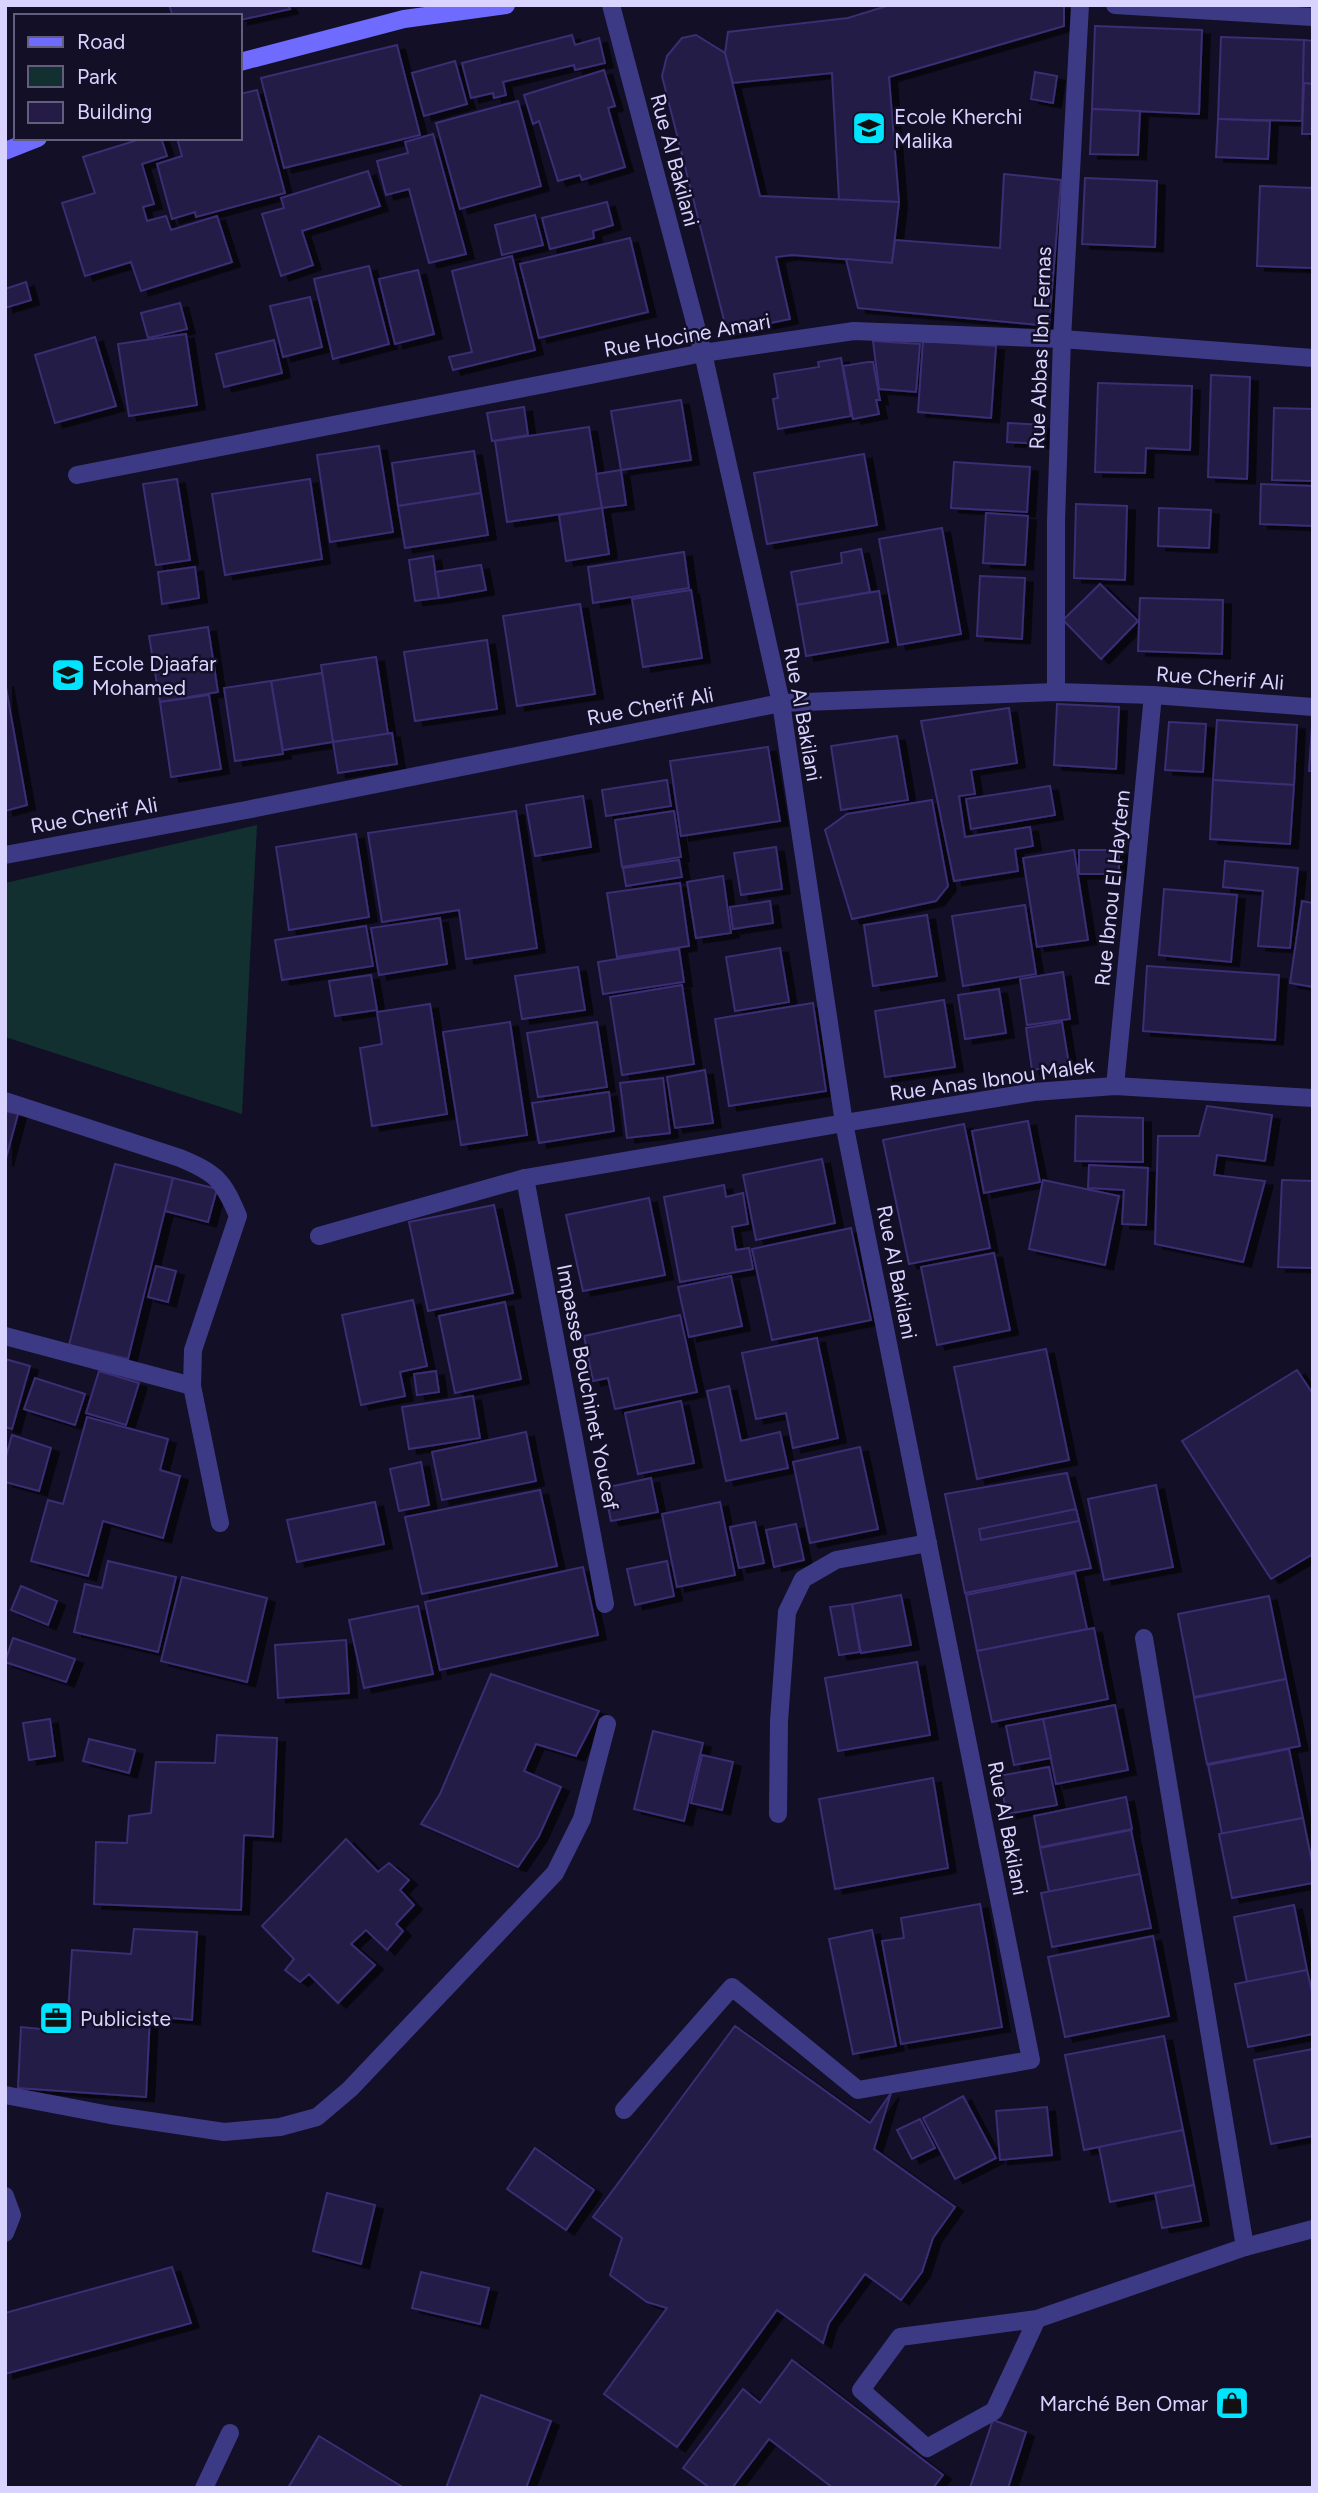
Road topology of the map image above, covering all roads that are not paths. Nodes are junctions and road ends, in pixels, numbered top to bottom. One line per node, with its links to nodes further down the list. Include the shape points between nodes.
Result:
1 (506, 5): 5 (main road)
2 (611, 5): 11 (street, Rue Al Bakilani)
3 (1080, 5): 10 (street, Rue Abbas Ibn Fernas)
4 (1115, 5): 6 (street)
5 (402, 12): 7 (main road)
6 (1313, 18)
7 (242, 61)
8 (33, 140): 9 (main road)
9 (5, 151)
10 (1062, 339): 11 (street, Rue Hocine Amari, via 854,331); 12 (street, Rue Hocine Amari); 14 (street, Rue Abbas Ibn Fernas)
11 (703, 353): 13 (street, Rue Hocine Amari); 16 (street, Rue Al Bakilani)
12 (1313, 358)
13 (78, 475)
14 (1056, 692): 15 (street, Rue Cherif Ali); 16 (street, Rue Cherif Ali)
15 (1153, 695): 17 (street, Rue Cherif Ali); 19 (street, Rue Ibnou El Haytem)
16 (781, 703): 18 (street, Rue Cherif Ali); 22 (street, Rue Al Bakilani)
17 (1313, 707)
18 (5, 855)
19 (1115, 1086): 20 (street, Rue Anas Ibnou Malek); 22 (street, Rue Anas Ibnou Malek, via 1034,1092)
20 (1313, 1098)
21 (5, 1101): 26 (street, via 189,1162 208,1170 228,1191 238,1216 193,1350)
22 (844, 1123): 23 (street, Rue Anas Ibnou Malek); 28 (street, Rue Al Bakilani)
23 (525, 1178): 24 (street, Rue Anas Ibnou Malek); 29 (street, Impasse Bouchinet Youcef)
24 (319, 1236)
25 (5, 1336): 26 (street)
26 (192, 1386): 27 (street)
27 (220, 1523)
28 (928, 1543): 32 (street, via 836,1560 803,1579 787,1612); 34 (street, Rue Al Bakilani, via 1031,2060 859,2090 732,1987)
29 (605, 1604)
30 (1144, 1638): 38 (street)
31 (607, 1724): 33 (street, via 582,1819 555,1872 350,2089 317,2118 224,2132)
32 (778, 1814)
33 (5, 2095)
34 (624, 2110)
35 (5, 2196): 37 (street, via 12,2215)
36 (1313, 2229): 38 (street)
37 (5, 2233)
38 (1245, 2248): 39 (street)
39 (1037, 2319): 39 (street, via 900,2337 861,2390 927,2448 994,2411)
40 (230, 2433): 41 (street)
41 (204, 2488)

